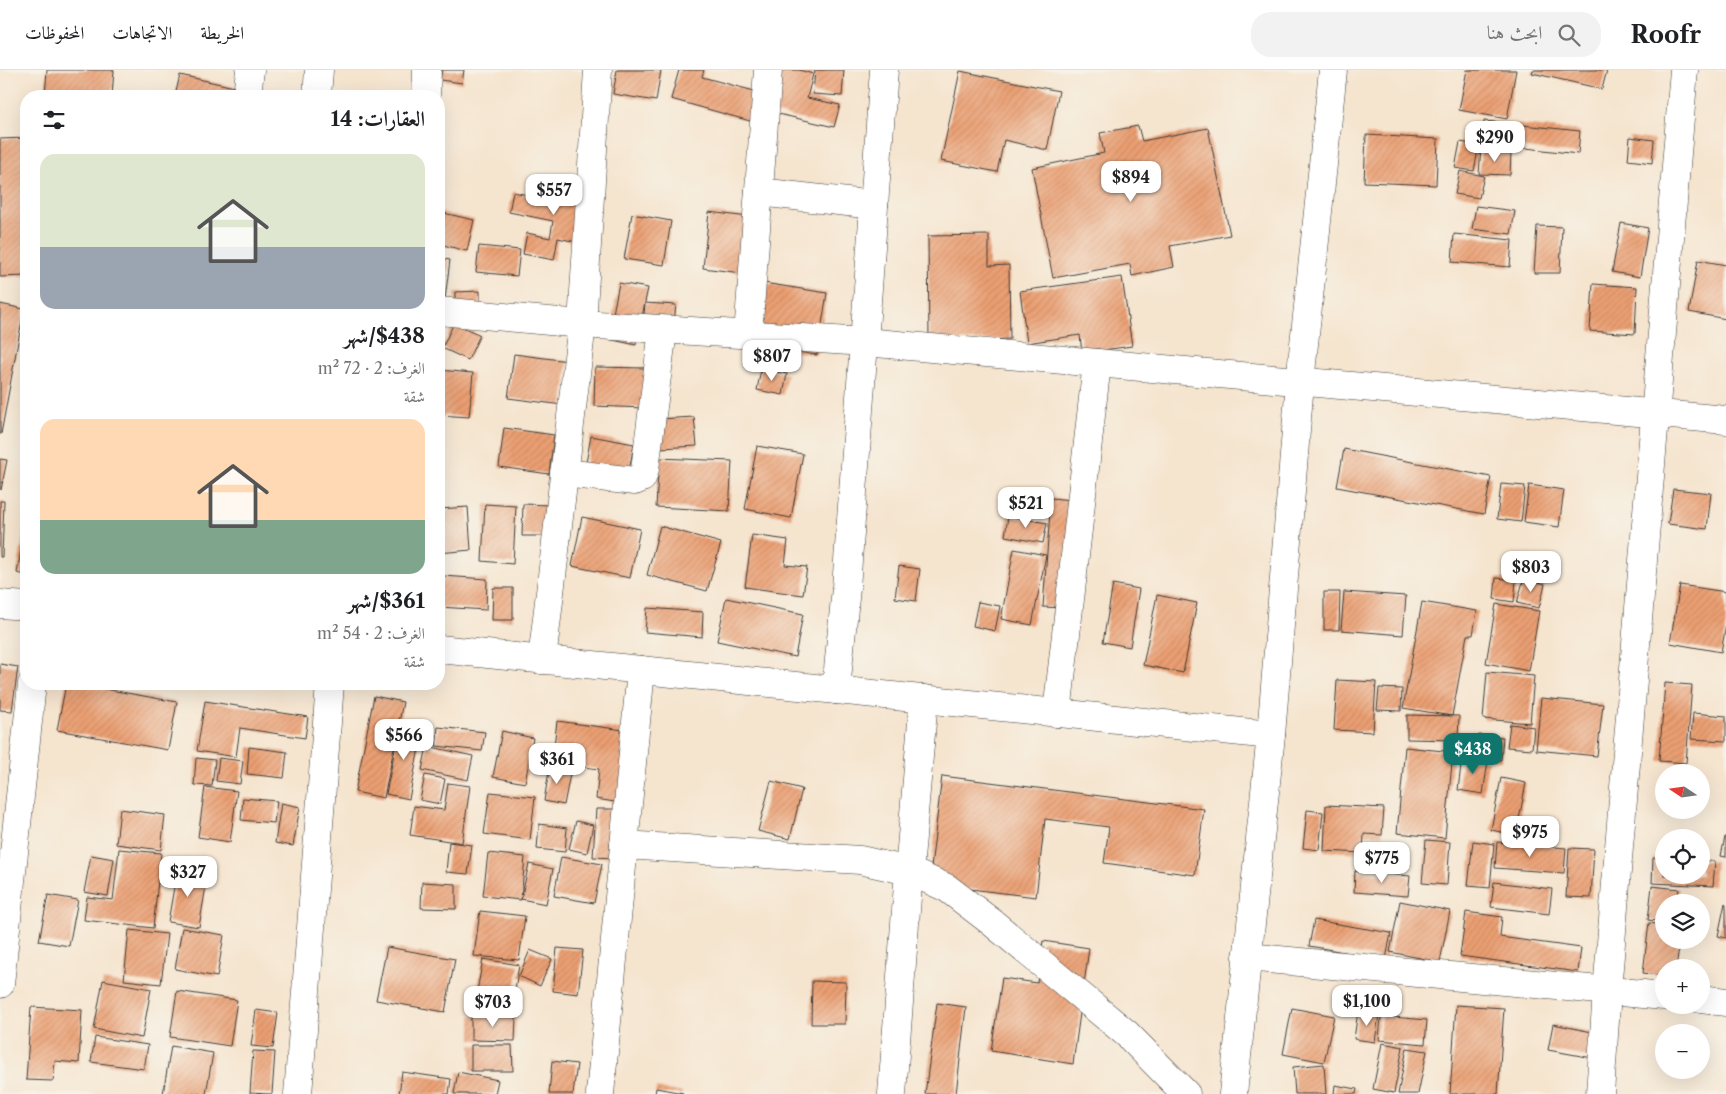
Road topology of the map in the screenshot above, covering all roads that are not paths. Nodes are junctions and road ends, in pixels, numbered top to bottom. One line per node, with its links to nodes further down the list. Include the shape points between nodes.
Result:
1 (250, 70): 9 (street)
2 (319, 70): 10 (street)
3 (427, 70): 11 (street)
4 (598, 70): 15 (street)
5 (768, 70): 12 (street)
6 (884, 70): 13 (street)
7 (1333, 70): 20 (street)
8 (1684, 70): 21 (street)
9 (248, 90)
10 (317, 90)
11 (426, 90)
12 (758, 192): 13 (street); 17 (street)
13 (874, 205): 18 (street)
14 (445, 311): 15 (street)
15 (582, 324): 16 (street); 23 (street)
16 (662, 330): 17 (street); 23 (street, via 642,478 634,480)
17 (748, 335): 18 (street)
18 (865, 342): 19 (street); 31 (street)
19 (1096, 363): 20 (street); 33 (street)
20 (1300, 382): 21 (street); 34 (street)
21 (1655, 414): 22 (street); 40 (street)
22 (1726, 420)
23 (564, 473): 27 (street)
24 (0, 604): 25 (street)
25 (20, 606)
26 (445, 650): 27 (street)
27 (542, 660): 28 (street)
28 (641, 670): 31 (street); 35 (street)
29 (31, 690): 37 (street)
30 (330, 690): 44 (street)
31 (836, 690): 32 (street)
32 (924, 699): 33 (street); 36 (street)
33 (1057, 713): 34 (street)
34 (1271, 735): 38 (street)
35 (624, 845): 36 (street, via 860,860); 45 (street)
36 (909, 871): 46 (street); 47 (street, via 947,888 994,924 1127,1034)
37 (2, 954): 39 (street)
38 (1247, 957): 40 (street); 48 (street)
39 (0, 984)
40 (1608, 991): 41 (street); 49 (street)
41 (1655, 995)
42 (1710, 1000): 43 (street)
43 (1726, 1002)
44 (298, 1094)
45 (600, 1094)
46 (892, 1094)
47 (1186, 1094)
48 (1233, 1094)
49 (1600, 1094)

